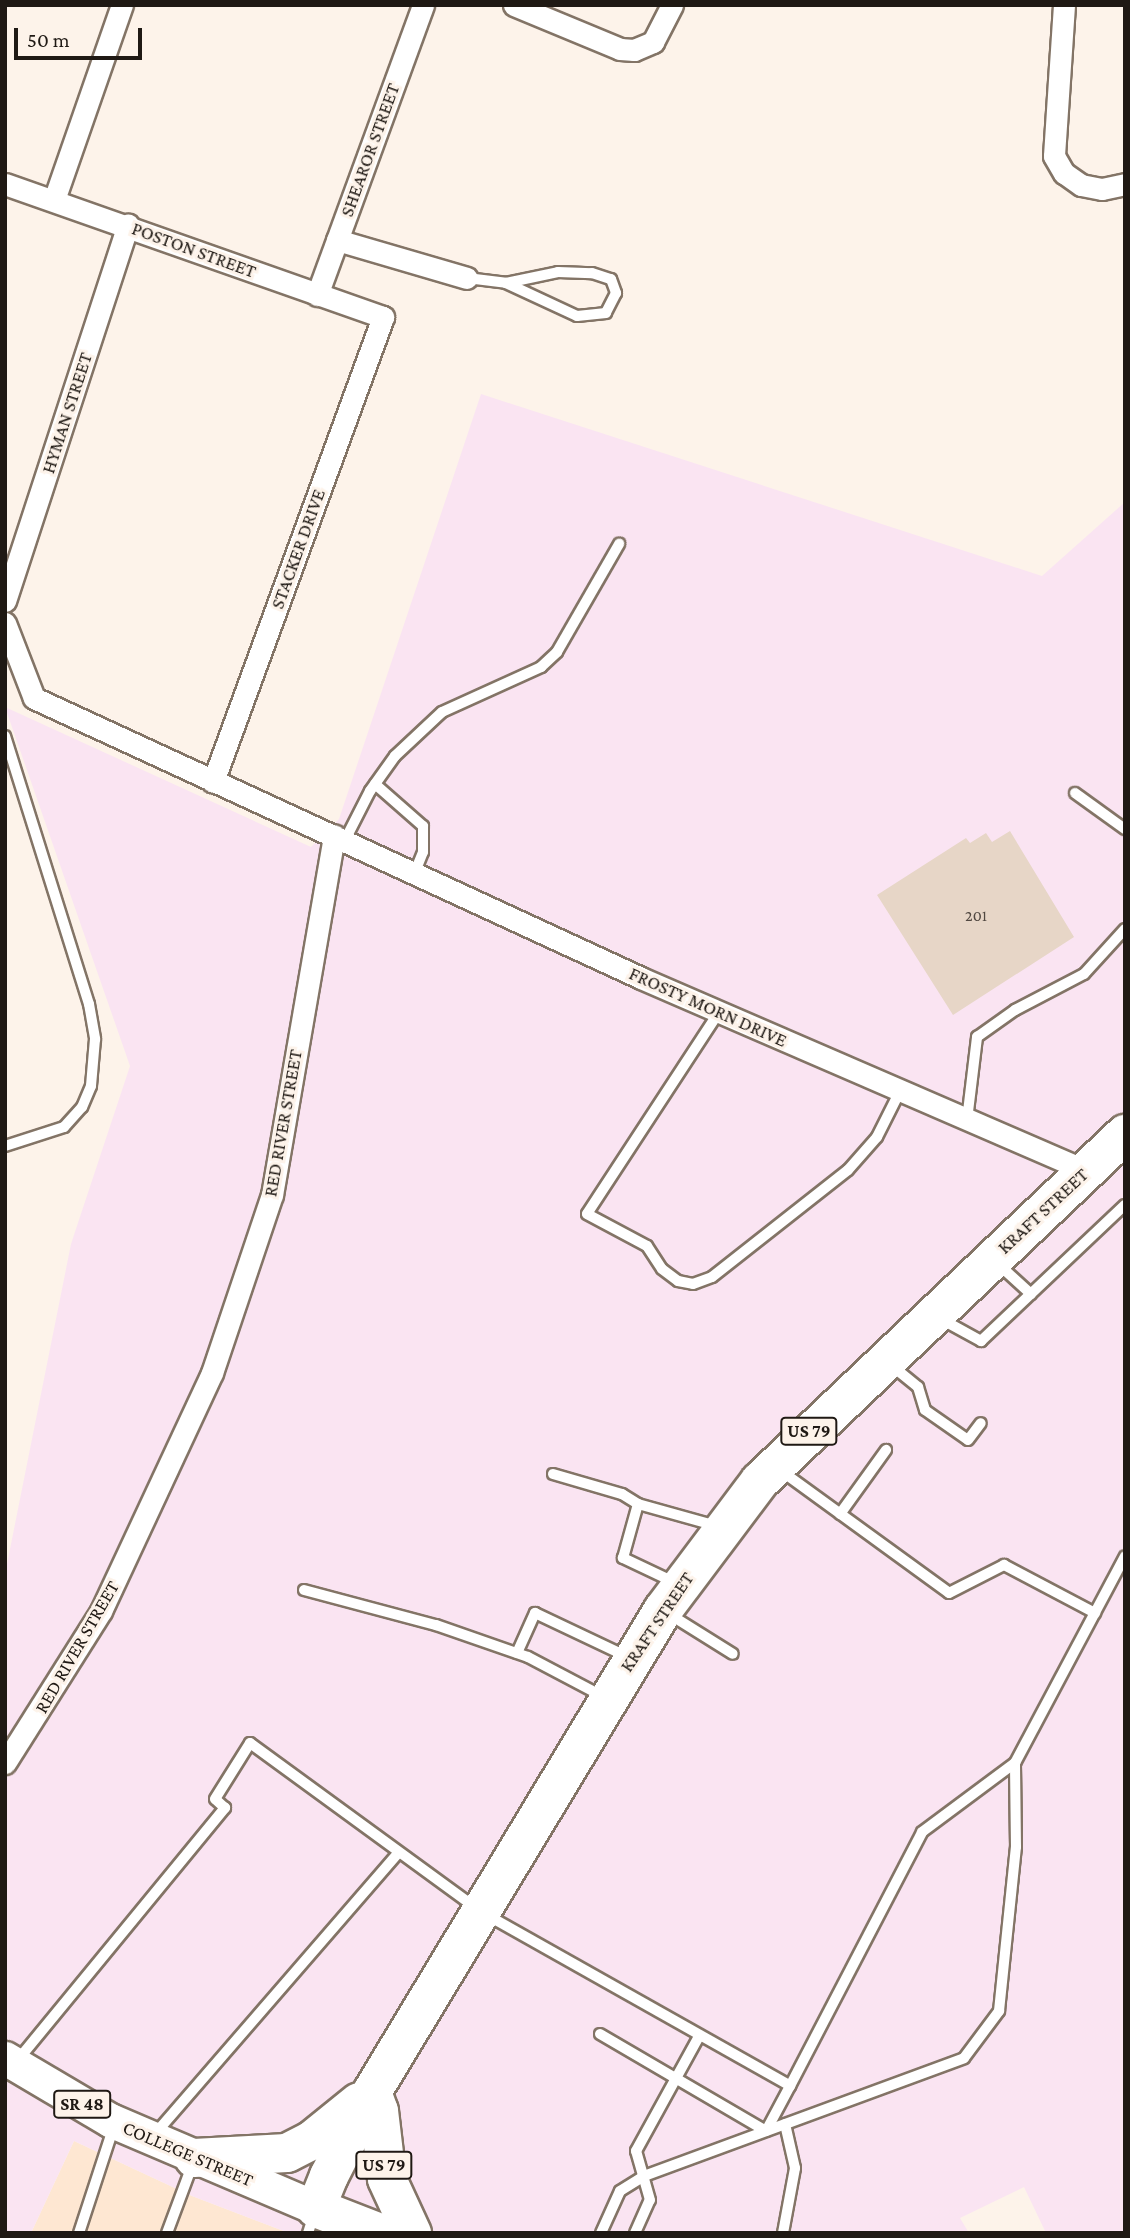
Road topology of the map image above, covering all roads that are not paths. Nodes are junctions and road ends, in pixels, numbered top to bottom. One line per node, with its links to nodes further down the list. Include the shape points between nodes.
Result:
1 (122, 5): 8 (street)
2 (423, 5): 10 (street, SHEAROR STREET)
3 (514, 5): 4 (street, via 620,49 634,50 653,42)
4 (671, 5)
5 (1064, 5): 7 (street, via 1054,156 1064,173 1081,185 1102,189)
6 (5, 184): 8 (street, POSTON STREET)
7 (1125, 184)
8 (54, 200): 9 (street, POSTON STREET)
9 (128, 225): 13 (street, POSTON STREET); 16 (street, HYMAN STREET)
10 (337, 240): 11 (street); 13 (street, SHEAROR STREET)
11 (467, 278): 12 (lane)
12 (506, 284): 12 (lane, via 558,272 593,273 611,279 616,293 606,313 578,316)
13 (317, 296): 14 (street, POSTON STREET)
14 (383, 317): 19 (street, STACKER DRIVE)
15 (619, 544): 20 (lane, via 557,652 541,667 442,712 395,756)
16 (5, 601)
17 (5, 623): 19 (street, via 34,698)
18 (5, 736): 29 (lane, via 89,1004 95,1039 91,1086 82,1107 64,1127)
19 (213, 782): 23 (street)
20 (375, 784): 23 (lane); 24 (lane, via 423,826 423,852)
21 (1075, 793): 22 (lane)
22 (1125, 829)
23 (340, 837): 24 (street, FROSTY MORN DRIVE); 51 (street, RED RIVER STREET, via 272,1195 212,1373 101,1611)
24 (415, 872): 26 (street, FROSTY MORN DRIVE)
25 (1125, 929): 28 (lane, via 1084,974 1015,1010 977,1037)
26 (719, 1012): 27 (street, FROSTY MORN DRIVE); 27 (lane, via 587,1214 647,1246 678,1281 693,1284 712,1277 848,1170 877,1138)
27 (899, 1093): 28 (street, FROSTY MORN DRIVE)
28 (966, 1123): 30 (street, FROSTY MORN DRIVE)
29 (5, 1146)
30 (1108, 1153): 32 (highway, KRAFT STREET / US 79)
31 (1125, 1205): 33 (lane)
32 (992, 1258): 33 (lane); 34 (highway, KRAFT STREET / US 79)
33 (1031, 1294): 34 (lane, via 981,1341)
34 (933, 1314): 35 (highway, KRAFT STREET / US 79)
35 (884, 1359): 36 (lane, via 918,1387 925,1410 968,1440); 38 (highway, KRAFT STREET / US 79)
36 (981, 1423)
37 (886, 1450): 41 (lane)
38 (775, 1466): 41 (lane); 42 (highway, KRAFT STREET / US 79)
39 (553, 1475): 40 (lane, via 622,1494)
40 (638, 1504): 42 (lane); 45 (lane, via 623,1558)
41 (840, 1514): 46 (lane, via 949,1593 1004,1564)
42 (723, 1528): 45 (highway, KRAFT STREET / US 79)
43 (1125, 1556): 46 (lane)
44 (304, 1590): 47 (lane, via 436,1625)
45 (672, 1598): 48 (lane); 49 (highway, KRAFT STREET / US 79)
46 (1095, 1613): 52 (lane)
47 (517, 1653): 49 (lane, via 536,1613); 50 (lane)
48 (733, 1654)
49 (632, 1659): 50 (highway, KRAFT STREET / US 79)
50 (607, 1698): 54 (highway, KRAFT STREET / US 79)
51 (5, 1763)
52 (1015, 1763): 59 (lane, via 922,1832); 62 (lane, via 1016,1847 999,2011 964,2058)
53 (397, 1854): 54 (lane); 57 (lane, via 250,1743 215,1799 225,1808); 64 (lane)
54 (480, 1911): 56 (lane); 60 (highway, KRAFT STREET / US 79)
55 (600, 2034): 58 (lane)
56 (698, 2038): 58 (lane); 59 (lane)
57 (10, 2062): 61 (main road, COLLEGE STREET / SR 48)
58 (675, 2078): 63 (lane); 66 (lane, via 636,2151)
59 (790, 2086): 63 (lane)
60 (372, 2092): 65 (highway, via 312,2140 287,2153); 67 (highway, KRAFT STREET / US 79); 71 (highway, US 79, via 379,2111 387,2179)
61 (115, 2122): 64 (main road, COLLEGE STREET / SR 48); 68 (lane)
62 (785, 2124): 63 (lane); 74 (lane, via 795,2168)
63 (766, 2131): 66 (lane)
64 (152, 2138): 65 (main road, COLLEGE STREET / SR 48)
65 (194, 2158): 67 (main road, COLLEGE STREET / SR 48); 69 (lane)
66 (643, 2176): 72 (lane, via 620,2191); 73 (lane, via 650,2200)
67 (312, 2221): 70 (highway, COLLEGE STREET)
68 (79, 2233)
69 (167, 2233)
70 (380, 2233)
71 (412, 2233)
72 (601, 2233)
73 (635, 2233)
74 (783, 2233)

